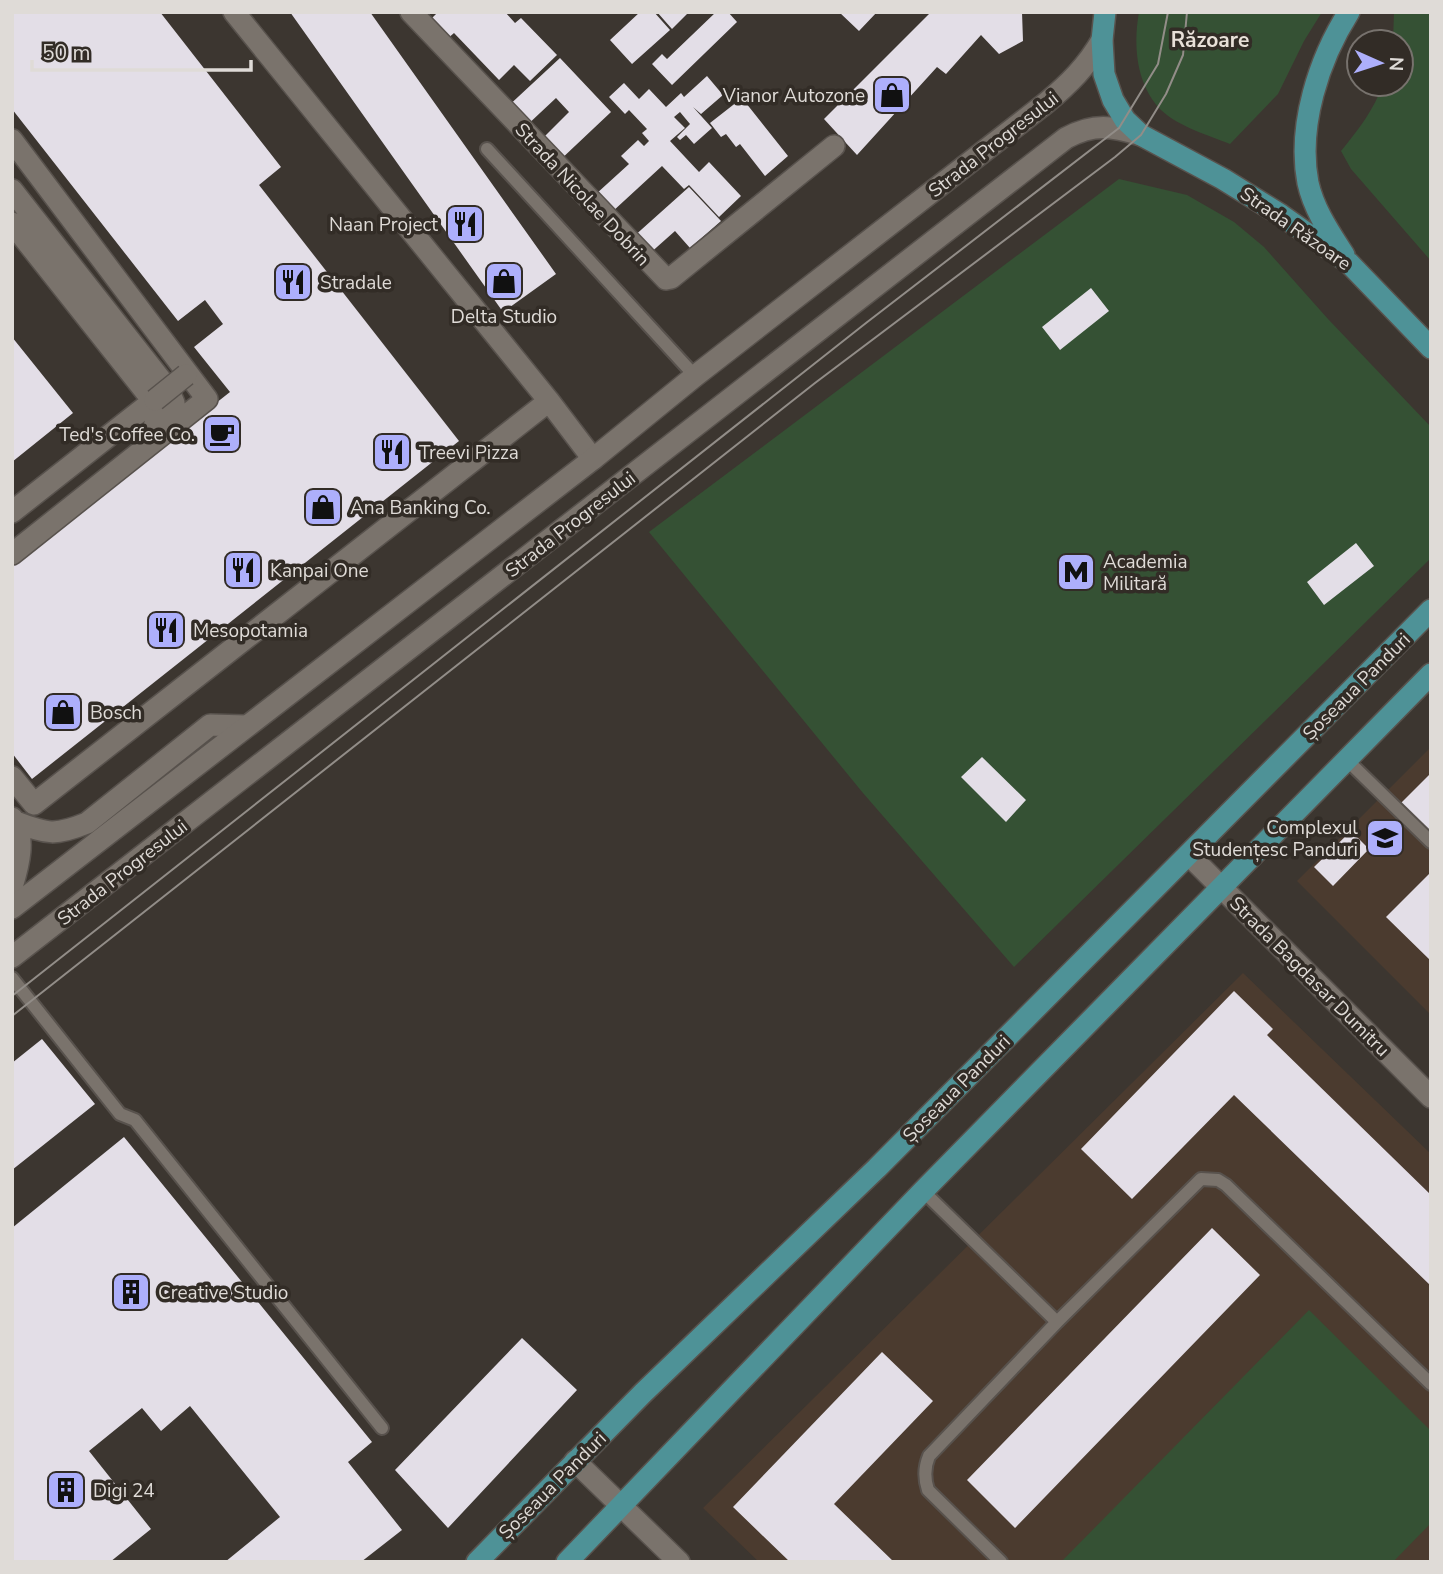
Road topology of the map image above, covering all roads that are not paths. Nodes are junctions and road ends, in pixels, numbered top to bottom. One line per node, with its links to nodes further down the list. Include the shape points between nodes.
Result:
1 (234, 12): 17 (street)
2 (411, 12): 8 (street, Strada Nicolae Dobrin, via 666,279)
3 (1349, 12): 12 (main road, via 1321,70 1305,156 1316,207)
4 (1103, 14): 5 (main road)
5 (1102, 40): 6 (main road, via 1104,74 1113,100); 15 (street, Strada Progresului, via 1090,61 1061,91)
6 (1141, 135): 12 (main road, Strada Răzoare, via 1223,179); 33 (street, Strada Progresului, via 1101,127 1066,138)
7 (12, 140): 14 (street)
8 (834, 146)
9 (487, 149): 15 (lane)
10 (12, 190): 20 (street, via 169,389 174,403 171,412)
11 (12, 223): 16 (street)
12 (1349, 263): 13 (main road, Strada Răzoare)
13 (1431, 348)
14 (187, 375): 16 (street, bridge); 21 (street, via 207,399)
15 (695, 376): 18 (street, Strada Progresului)
16 (154, 400): 19 (street)
17 (549, 401): 18 (street); 26 (street, via 34,804)
18 (593, 459): 24 (street, Strada Progresului)
19 (12, 512)
20 (12, 538)
21 (12, 554)
22 (1431, 610): 29 (main road, Șoseaua Panduri)
23 (1431, 674): 25 (main road)
24 (246, 726): 27 (street, via 210,725 87,823 64,832 44,832); 32 (street, Strada Progresului)
25 (1347, 760): 28 (lane); 31 (main road)
26 (12, 778)
27 (14, 820): 30 (street, via 20,839)
28 (1431, 842)
29 (1189, 855): 31 (street, Strada Bagdasar Dumitru); 40 (main road, Șoseaua Panduri, via 877,1168)
30 (12, 887)
31 (1222, 887): 35 (street, Strada Bagdasar Dumitru); 36 (main road)
32 (12, 908)
33 (12, 957)
34 (12, 978): 39 (lane, via 120,1114 135,1120)
35 (1431, 1097)
36 (923, 1191): 37 (lane); 41 (main road)
37 (1057, 1322): 38 (lane, via 1200,1179 1210,1178 1226,1185); 45 (lane, via 925,1465 928,1490)
38 (1431, 1384)
39 (382, 1428)
40 (575, 1461): 41 (street); 42 (main road, Șoseaua Panduri)
41 (620, 1506): 43 (main road); 44 (street)
42 (477, 1562)
43 (567, 1562)
44 (679, 1562)
45 (1001, 1562)

